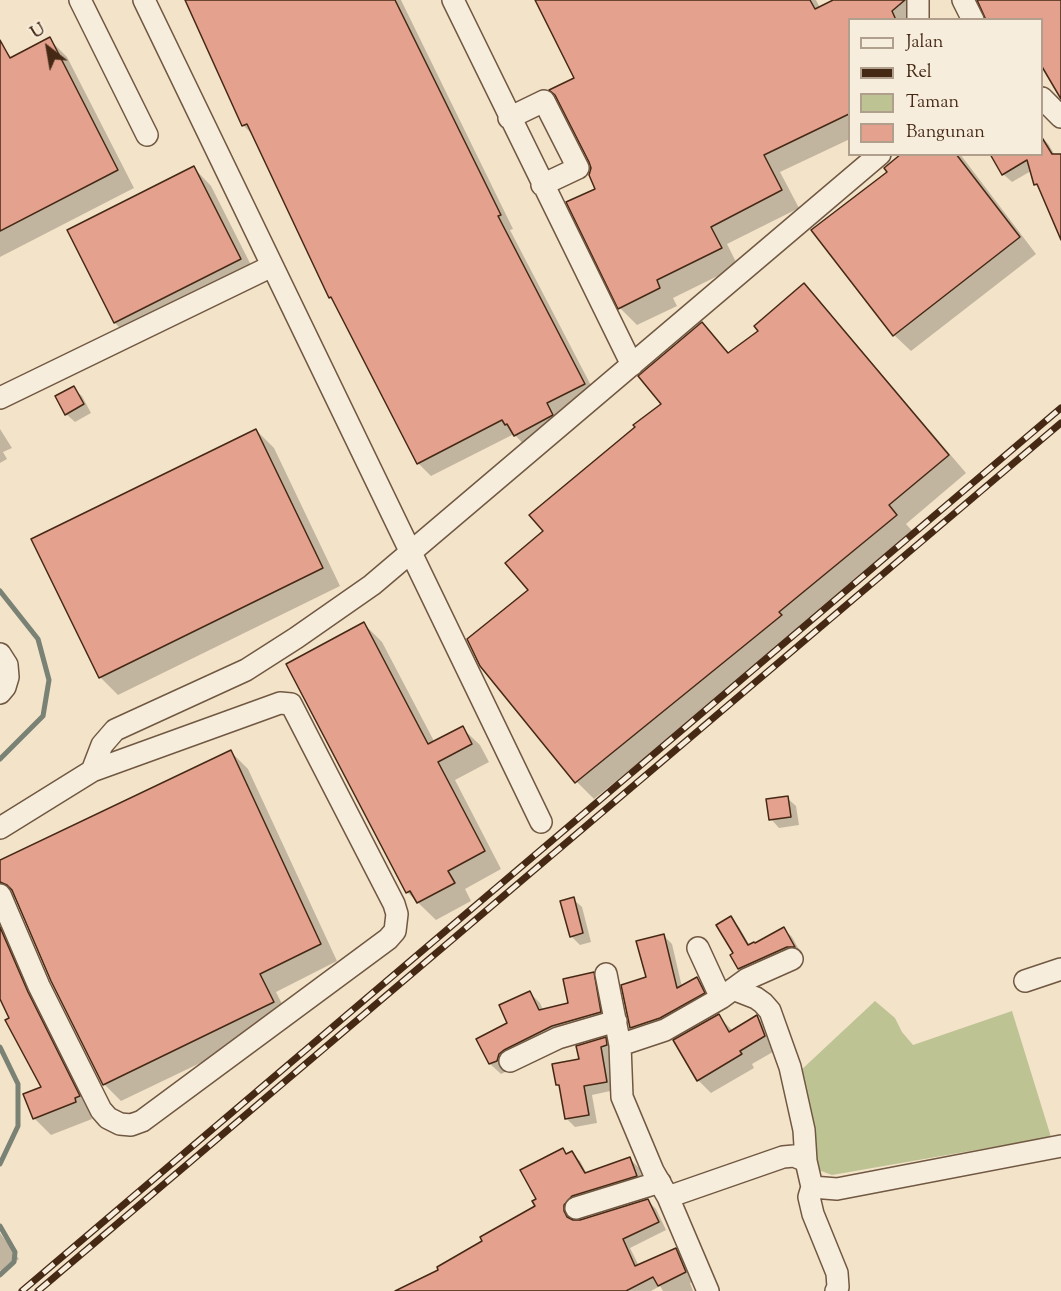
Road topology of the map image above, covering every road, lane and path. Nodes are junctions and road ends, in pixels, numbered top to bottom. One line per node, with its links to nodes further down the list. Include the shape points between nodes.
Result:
1 (80, 0): 11 (street)
2 (144, 0): 14 (street)
3 (453, 0): 10 (street)
4 (918, 0): 6 (street)
5 (963, 0): 7 (street)
6 (918, 18)
7 (972, 18)
8 (1043, 100): 9 (street)
9 (1061, 117)
10 (510, 118): 13 (street); 13 (street, via 544,101 578,168)
11 (147, 135)
12 (878, 156): 15 (street)
13 (542, 185): 15 (street)
14 (272, 267): 16 (street); 17 (street)
15 (632, 365): 17 (street)
16 (0, 398)
17 (411, 553): 20 (street, via 372,585 246,670 115,730 102,745); 21 (street)
18 (0, 654): 19 (street, via 8,677)
19 (0, 693)
20 (92, 771): 22 (street); 23 (street, via 280,703 291,704 394,904 395,931 142,1121 120,1125 101,1110 39,986)
21 (541, 822)
22 (0, 828)
23 (0, 895)
24 (698, 948): 29 (street)
25 (792, 959): 29 (street, via 747,979)
26 (1061, 969): 28 (street)
27 (606, 974): 30 (street)
28 (1025, 981)
29 (727, 993): 31 (street, via 665,1030); 34 (street, via 756,998 770,1011 789,1067 804,1130)
30 (615, 1021): 31 (street); 32 (street, via 558,1038)
31 (620, 1045): 36 (street, via 622,1097)
32 (510, 1061)
33 (1061, 1146): 35 (street, via 837,1189)
34 (806, 1161): 35 (street); 36 (street, via 783,1157)
35 (812, 1187): 39 (street, via 809,1197 837,1273)
36 (664, 1190): 37 (street); 38 (street)
37 (576, 1208)
38 (708, 1291)
39 (836, 1291)

